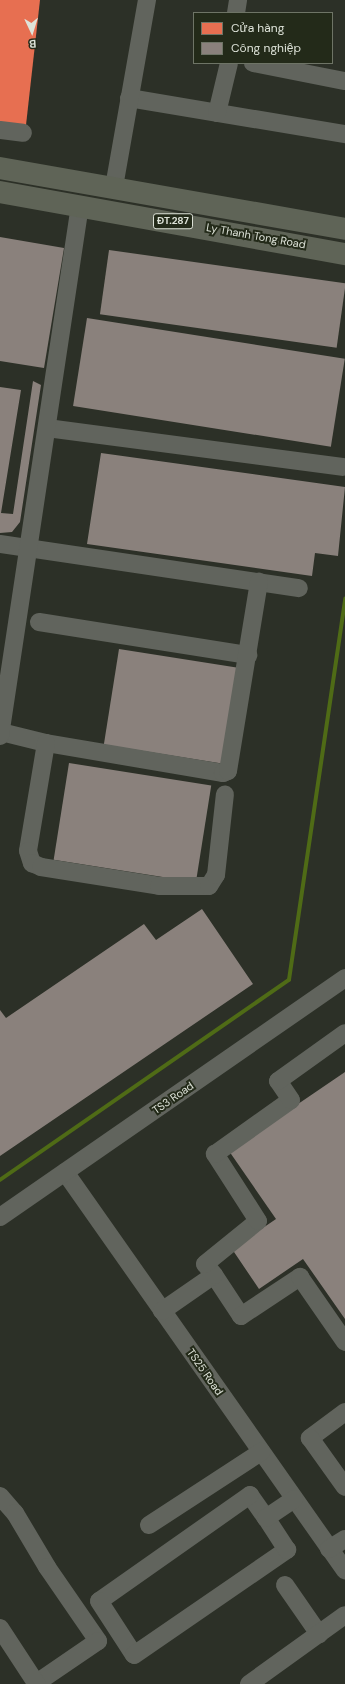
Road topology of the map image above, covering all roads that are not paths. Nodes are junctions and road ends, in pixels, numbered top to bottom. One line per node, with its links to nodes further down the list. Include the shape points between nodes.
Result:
1 (147, 0): 7 (street)
2 (238, 0): 3 (street)
3 (236, 12)
4 (229, 64): 8 (street)
5 (258, 64): 6 (street)
6 (345, 81)
7 (129, 98): 8 (street); 14 (street)
8 (217, 113): 11 (street)
9 (0, 130): 10 (street)
10 (22, 133)
11 (345, 134)
12 (0, 168): 13 (main road, ĐT.287)
13 (84, 182): 14 (main road, ĐT.287); 16 (main road)
14 (114, 187): 17 (main road, ĐT.287)
15 (0, 192): 16 (main road, Ly Thanh Tong Road / ĐT.287)
16 (80, 205): 18 (main road, Ly Thanh Tong Road / ĐT.287); 19 (street)
17 (345, 229)
18 (345, 254)
19 (47, 428): 20 (street); 22 (street)
20 (342, 467)
21 (0, 544): 22 (street)
22 (29, 548): 23 (street); 27 (street)
23 (258, 582): 24 (street); 26 (street)
24 (299, 588)
25 (39, 622): 26 (street)
26 (248, 655): 28 (street, via 228,771)
27 (0, 734): 28 (street)
28 (46, 743): 29 (street, via 28,851 32,863 41,867 159,886 209,886 216,875)
29 (225, 794)
30 (345, 978): 32 (street, TS3 Road)
31 (345, 1034): 34 (street, via 278,1081 291,1100 215,1154 258,1222 205,1264)
32 (65, 1172): 33 (street, TS3 Road); 35 (street, TS25 Road)
33 (0, 1217)
34 (214, 1276): 35 (street); 36 (street, via 242,1316 300,1277)
35 (162, 1311): 38 (street, TS25 Road)
36 (345, 1342)
37 (345, 1412): 39 (street, via 310,1438)
38 (261, 1452): 40 (street, TS25 Road); 43 (street)
39 (345, 1487)
40 (294, 1499): 42 (street); 45 (street, TS25 Road)
41 (1, 1500): 51 (street, via 15,1514 47,1567 98,1641)
42 (266, 1518): 42 (street, via 287,1550 134,1655 99,1601 250,1494)
43 (149, 1524)
44 (345, 1539): 45 (street)
45 (329, 1549): 46 (street, TS25 Road)
46 (345, 1571)
47 (284, 1585): 50 (street)
48 (345, 1615): 50 (street)
49 (0, 1628): 51 (street)
50 (319, 1634): 52 (street)
51 (35, 1684)
52 (249, 1684)

